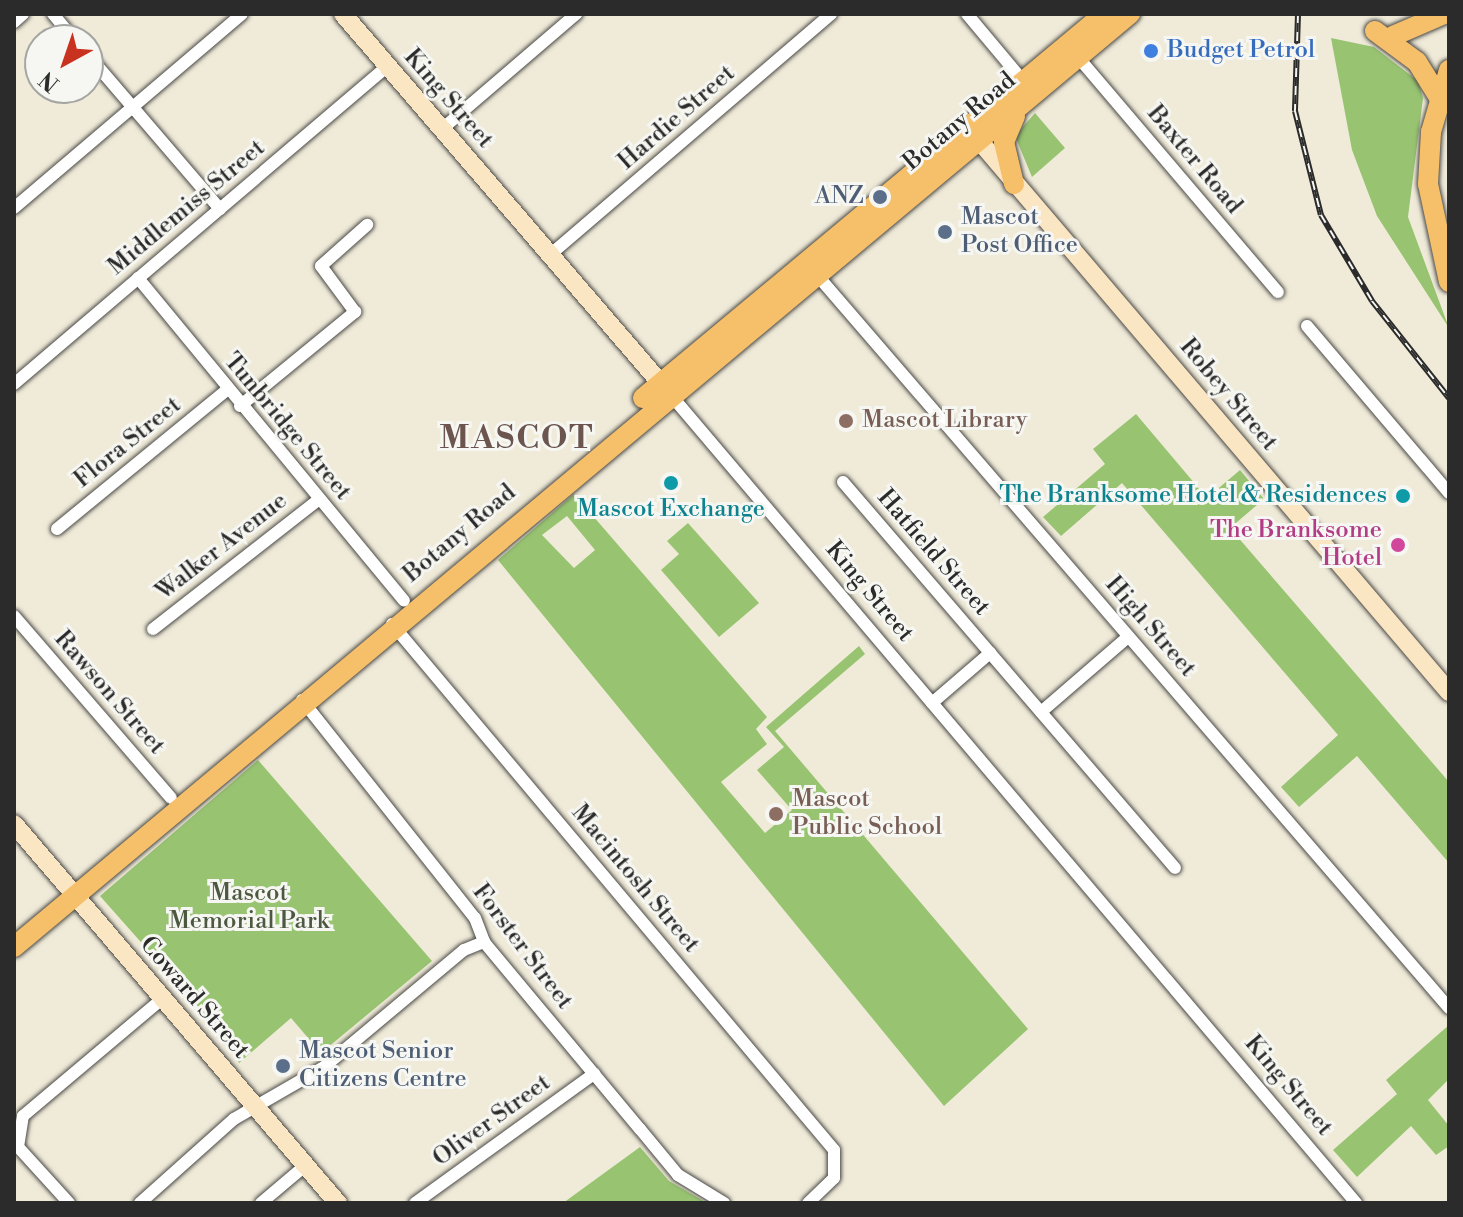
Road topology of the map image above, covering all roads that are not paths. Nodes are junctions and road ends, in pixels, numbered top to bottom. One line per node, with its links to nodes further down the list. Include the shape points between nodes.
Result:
1 (23, 14): 10 (street)
2 (242, 14): 16 (street)
3 (343, 14): 12 (street, King Street)
4 (576, 14): 17 (street)
5 (831, 14): 23 (street, Hardie Street)
6 (967, 14): 15 (street)
7 (1104, 14): 15 (main road, Botany Road)
8 (1444, 14): 14 (main road, via 1384,34)
9 (1130, 15): 11 (main road, Botany Road)
10 (14, 22)
11 (1077, 56): 15 (main road, Botany Road); 27 (street, Baxter Road)
12 (387, 66): 17 (street, King Street); 21 (street, Middlemiss Street)
13 (104, 73): 16 (street)
14 (1445, 83): 26 (main road, via 1429,145 1429,203)
15 (1029, 88): 18 (main road, Botany Road); 19 (main road, via 1005,134)
16 (133, 107): 20 (street); 21 (street)
17 (442, 129): 23 (street, King Street)
18 (975, 135): 19 (street, Robey Street); 24 (main road, Botany Road); 30 (main road, Botany Road)
19 (1014, 184): 43 (street, Robey Street)
20 (14, 208)
21 (220, 209): 25 (street, Middlemiss Street)
22 (367, 225): 32 (street, via 321,266 355,312)
23 (551, 254): 30 (street, King Street)
24 (817, 275): 30 (main road, Botany Road); 41 (street, High Street)
25 (138, 278): 29 (street, Middlemiss Street); 31 (street, Tunbridge Street)
26 (1449, 282)
27 (1278, 292)
28 (1307, 326): 34 (street)
29 (14, 384)
30 (666, 389): 37 (main road, Botany Road); 39 (main road, Botany Road); 45 (street, King Street)
31 (227, 390): 32 (street, Tunbridge Street); 36 (street, Flora Street)
32 (240, 406): 35 (street, Tunbridge Street)
33 (843, 482): 42 (street, Hatfield Street)
34 (1449, 493)
35 (318, 500): 37 (street, Tunbridge Street); 40 (street, Walker Avenue)
36 (57, 529)
37 (404, 601): 47 (main road, Botany Road)
38 (14, 616): 47 (street, Rawson Street)
39 (392, 624): 44 (main road, Botany Road); 65 (street, Macintosh Street, via 828,1142 837,1165)
40 (153, 629)
41 (1128, 637): 46 (street); 55 (street, High Street)
42 (990, 653): 45 (street, Hatfield Street); 46 (street, Hatfield Street)
43 (1449, 692)
44 (302, 700): 50 (main road, Botany Road); 52 (street, Forster Street, via 475,918)
45 (932, 703): 66 (street, King Street)
46 (1041, 712): 49 (street, Hatfield Street)
47 (171, 798): 50 (main road, Botany Road)
48 (14, 824): 50 (street, Coward Street)
49 (1175, 868)
50 (71, 891): 51 (main road, Botany Road); 53 (main road, Botany Road); 54 (street, Coward Street)
51 (14, 931)
52 (484, 942): 56 (street, Forster Street); 57 (street, via 464,950 324,1067)
53 (14, 947)
54 (162, 999): 57 (street, Coward Street); 59 (street, via 23,1116 18,1147)
55 (1449, 1008)
56 (594, 1074): 63 (street, Oliver Street); 64 (street, Forster Street, via 678,1175)
57 (256, 1107): 58 (street, Coward Street); 60 (street)
58 (306, 1165): 61 (street); 62 (street, Coward Street)
59 (69, 1203)
60 (140, 1203)
61 (261, 1203)
62 (338, 1203)
63 (415, 1203)
64 (724, 1203)
65 (808, 1203)
66 (1356, 1203)

